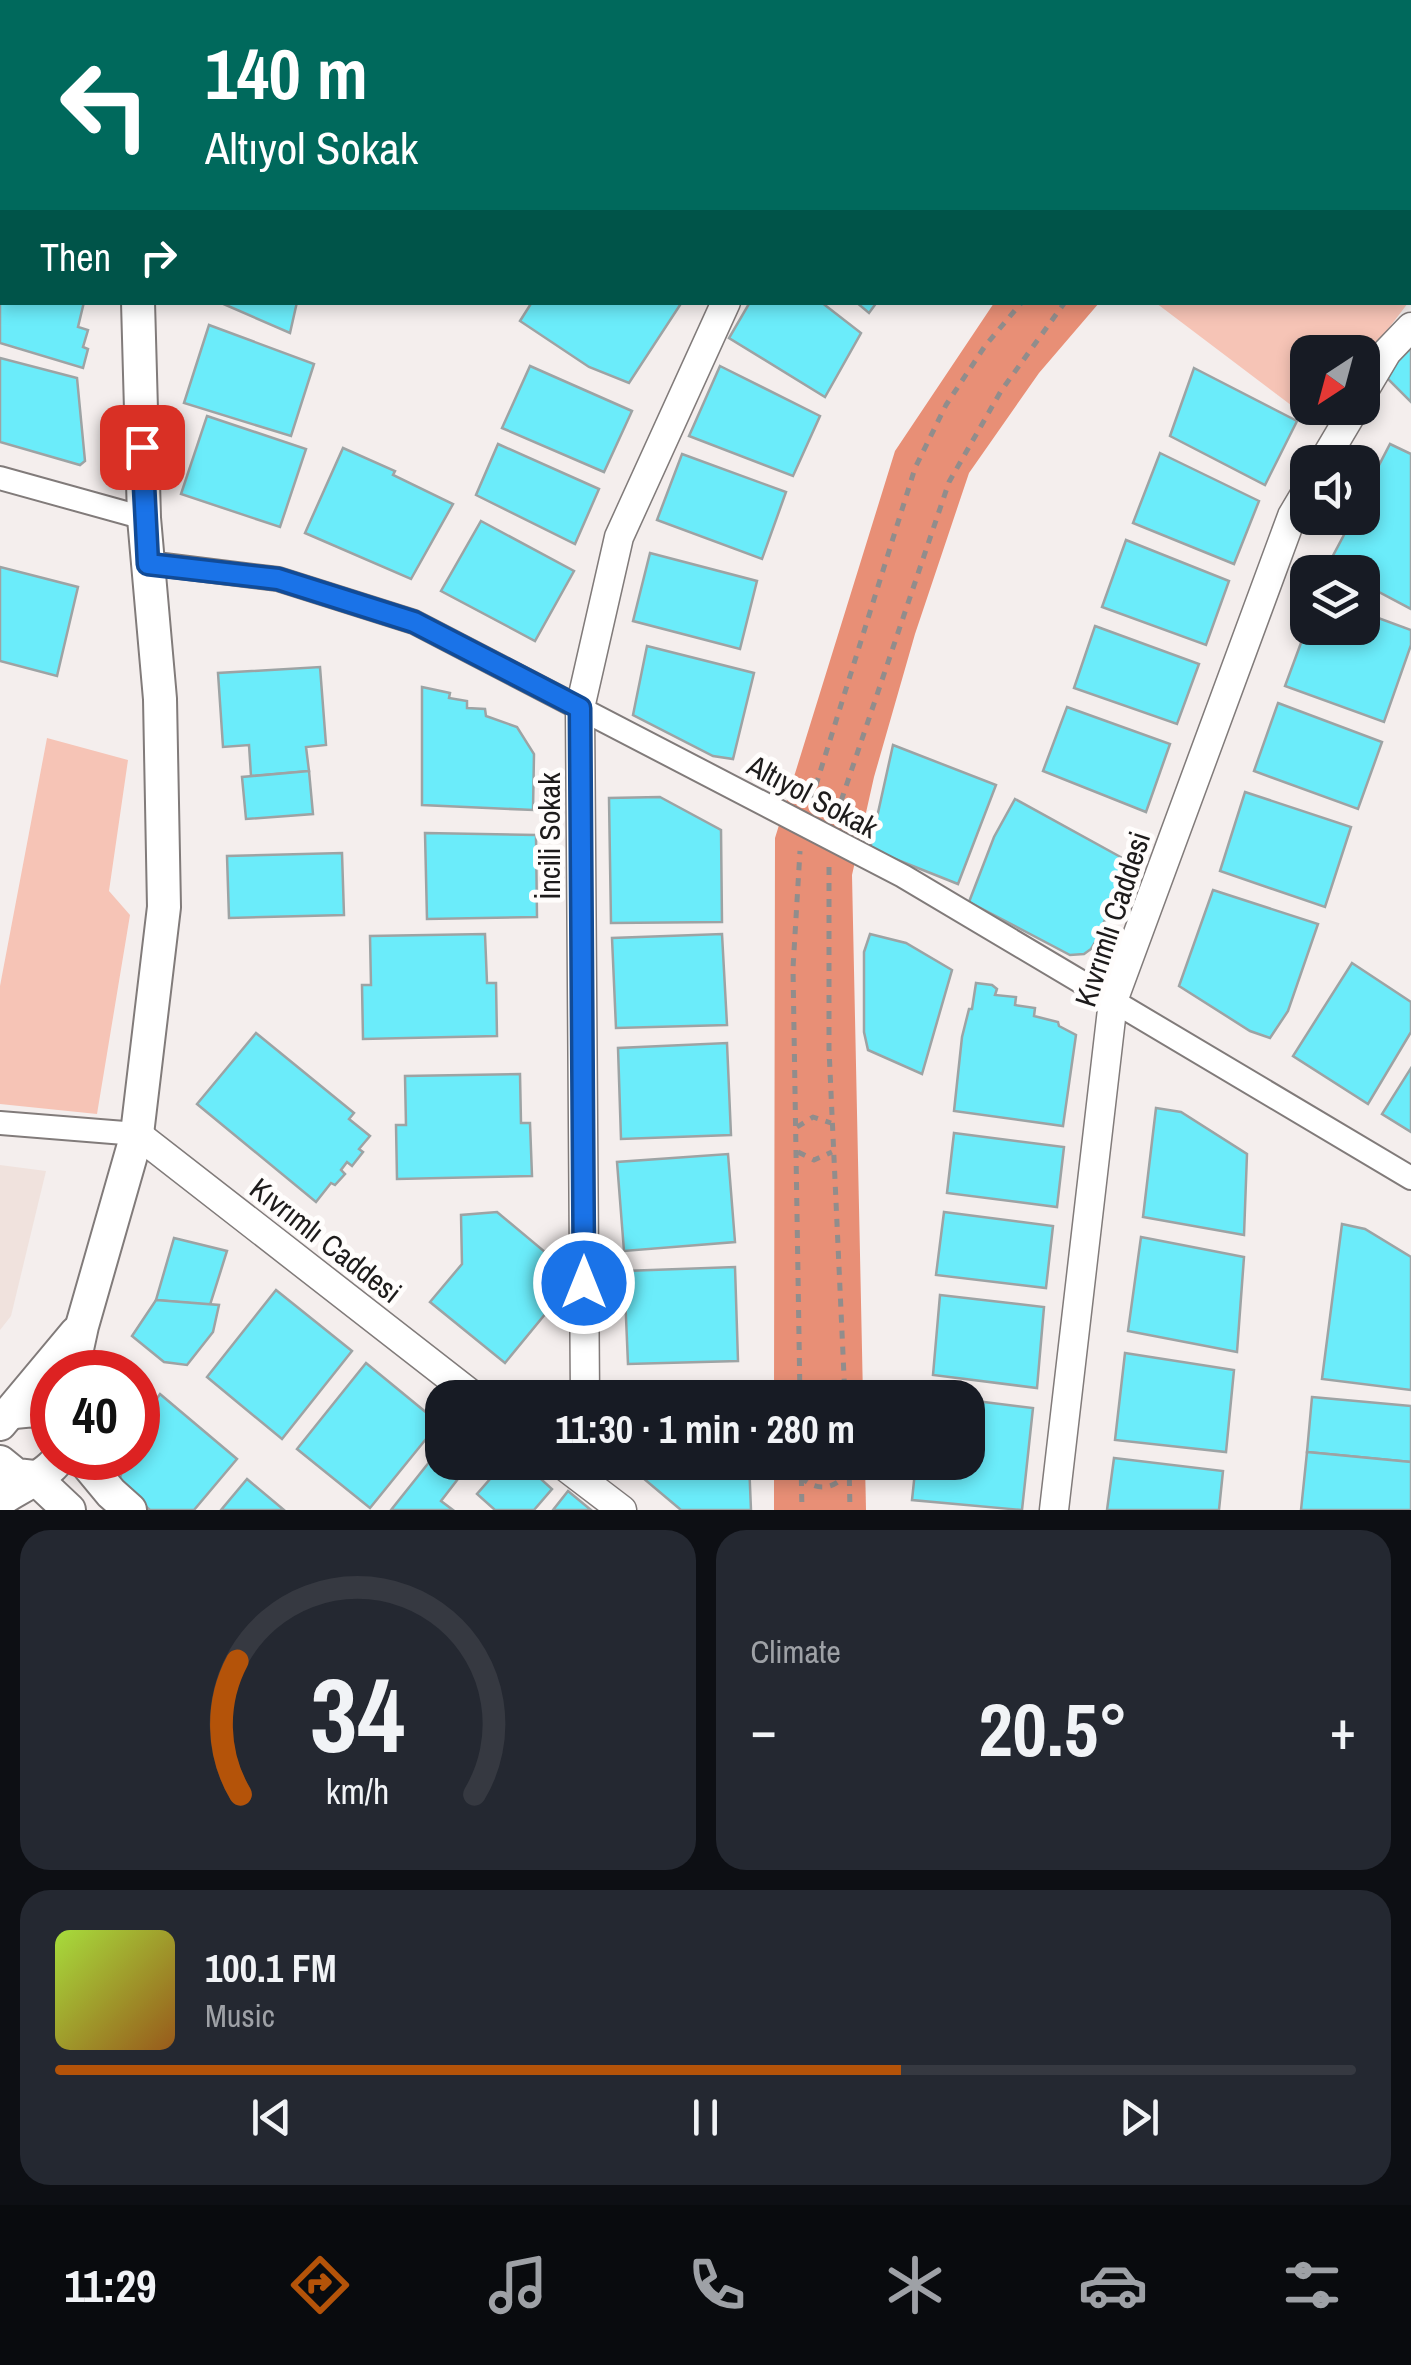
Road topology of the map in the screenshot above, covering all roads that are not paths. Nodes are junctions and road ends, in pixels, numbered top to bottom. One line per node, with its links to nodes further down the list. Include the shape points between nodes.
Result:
1 (138, 305): 6 (main road)
2 (725, 305): 9 (street, İncili Sokak, via 619,537)
3 (1411, 328): 4 (street)
4 (1380, 364)
5 (0, 478): 6 (street)
6 (144, 518): 8 (main road)
7 (1290, 521): 10 (street, Kıvrımlı Caddesi)
8 (148, 564): 9 (street, Altıyol Sokak, via 278,579 414,622); 12 (main road, via 160,699 164,907)
9 (580, 708): 10 (street, Altıyol Sokak, via 903,876); 17 (street, İncili Sokak)
10 (1113, 1002): 13 (street, Altıyol Sokak); 29 (street, Kıvrımlı Caddesi)
11 (0, 1122): 12 (street)
12 (137, 1134): 14 (main road); 16 (street, Kıvrımlı Caddesi)
13 (1411, 1178)
14 (82, 1326): 15 (main road); 18 (main road)
15 (77, 1350)
16 (453, 1380)
17 (585, 1380)
18 (7, 1418)
19 (0, 1462): 20 (main road, via 16,1475)
20 (30, 1472)
21 (30, 1479): 25 (main road)
22 (53, 1480): 26 (main road)
23 (100, 1480): 27 (main road)
24 (593, 1480): 28 (street)
25 (0, 1500)
26 (69, 1510)
27 (130, 1510)
28 (622, 1510)
29 (1054, 1510)

